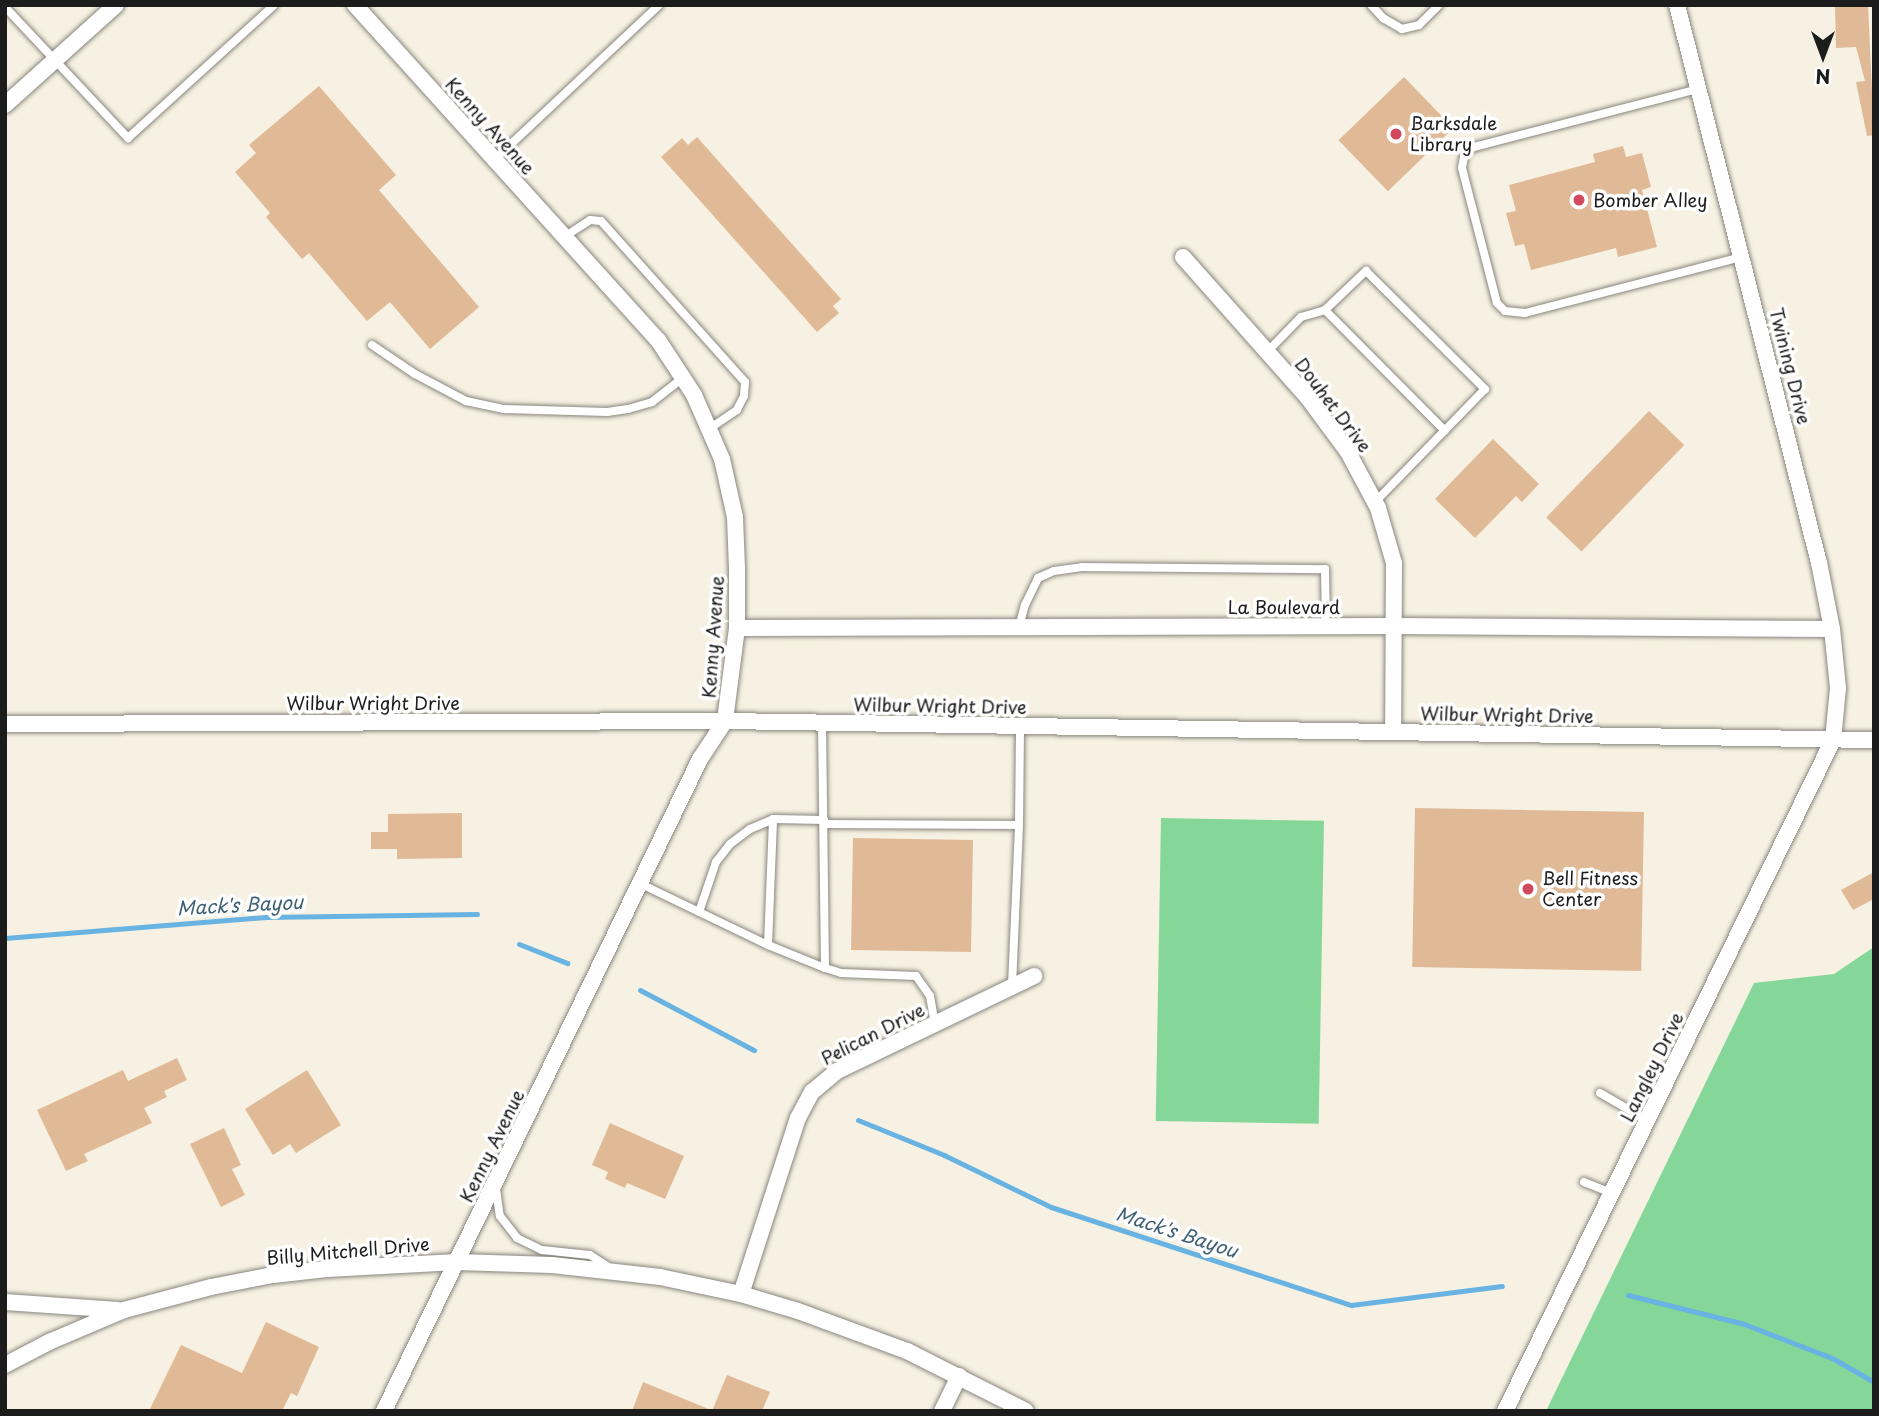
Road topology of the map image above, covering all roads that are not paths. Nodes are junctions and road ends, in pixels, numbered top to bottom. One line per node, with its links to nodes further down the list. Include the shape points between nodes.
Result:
1 (116, 5): 9 (street)
2 (274, 5): 9 (lane, via 128,138)
3 (355, 5): 12 (street, Kenny Avenue)
4 (659, 5): 12 (lane)
5 (1371, 5): 6 (lane, via 1402,29 1419,25)
6 (1439, 5)
7 (1677, 5): 10 (street, Twining Drive)
8 (5, 7): 9 (lane)
9 (54, 62): 11 (street)
10 (1698, 89): 15 (street, Twining Drive); 15 (lane, via 1465,152 1462,168 1497,303 1514,314)
11 (5, 105)
12 (494, 160): 13 (street, Kenny Avenue)
13 (564, 237): 19 (street, Kenny Avenue, via 657,340); 20 (lane, via 590,220 601,221 744,382 737,410)
14 (1183, 257): 18 (street, Douhet Drive)
15 (1742, 257): 27 (street, Twining Drive)
16 (1325, 310): 18 (lane, via 1301,317); 21 (lane); 21 (lane, via 1366,271 1485,389)
17 (372, 345): 19 (lane, via 466,401 504,410 628,409 652,401)
18 (1268, 352): 22 (street, Douhet Drive, via 1348,452)
19 (683, 378): 20 (street, Kenny Avenue)
20 (709, 429): 26 (street, Kenny Avenue, via 722,459 735,517)
21 (1445, 430): 22 (lane)
22 (1375, 502): 24 (street, Douhet Drive, via 1394,564)
23 (1326, 626): 24 (street, La Boulevard); 25 (street, La Boulevard); 25 (lane, via 1325,569 1082,567 1038,578)
24 (1395, 626): 27 (street, La Boulevard); 32 (street, Douhet Drive)
25 (1019, 627): 26 (street, La Boulevard)
26 (737, 628): 28 (street, Kenny Avenue)
27 (1832, 629): 33 (street, Twining Drive, via 1838,688)
28 (724, 721): 29 (street, Wilbur Wright Drive); 30 (street, Wilbur Wright Drive); 38 (street, Kenny Avenue, via 700,759)
29 (822, 723): 31 (street, Wilbur Wright Drive); 36 (lane)
30 (5, 724)
31 (1020, 727): 32 (street, Wilbur Wright Drive); 37 (lane)
32 (1393, 732): 33 (street, Wilbur Wright Drive)
33 (1833, 740): 34 (street, Wilbur Wright Drive); 46 (street, Langley Drive)
34 (1874, 740)
35 (773, 819): 36 (lane); 39 (lane, via 730,844 716,862); 40 (lane)
36 (824, 822): 37 (lane); 41 (lane)
37 (1019, 825): 43 (lane)
38 (639, 883): 39 (lane); 48 (street, Kenny Avenue)
39 (699, 912): 40 (lane)
40 (768, 945): 41 (lane)
41 (825, 968): 44 (lane, via 841,973 916,976 930,996)
42 (1034, 976): 43 (street, Pelican Drive)
43 (1012, 986): 44 (street, Pelican Drive)
44 (935, 1023): 52 (street, Pelican Drive, via 837,1071 807,1099)
45 (1600, 1093): 46 (lane)
46 (1647, 1120): 49 (street, Langley Drive)
47 (1584, 1182): 49 (lane)
48 (496, 1183): 50 (street, Kenny Avenue); 51 (lane, via 500,1216 517,1238 542,1250 590,1255)
49 (1611, 1193): 60 (street, Langley Drive)
50 (457, 1262): 51 (street, Billy Mitchell Drive); 54 (street, Billy Mitchell Drive, via 273,1275); 57 (street, Kenny Avenue)
51 (612, 1270): 52 (street, Billy Mitchell Drive)
52 (741, 1294): 56 (street, Billy Mitchell Drive, via 856,1330)
53 (5, 1302): 54 (street)
54 (124, 1310): 55 (street, Billy Mitchell Drive)
55 (5, 1365)
56 (959, 1376): 58 (street); 59 (street, Billy Mitchell Drive)
57 (384, 1411)
58 (942, 1411)
59 (1026, 1411)
60 (1505, 1411)

